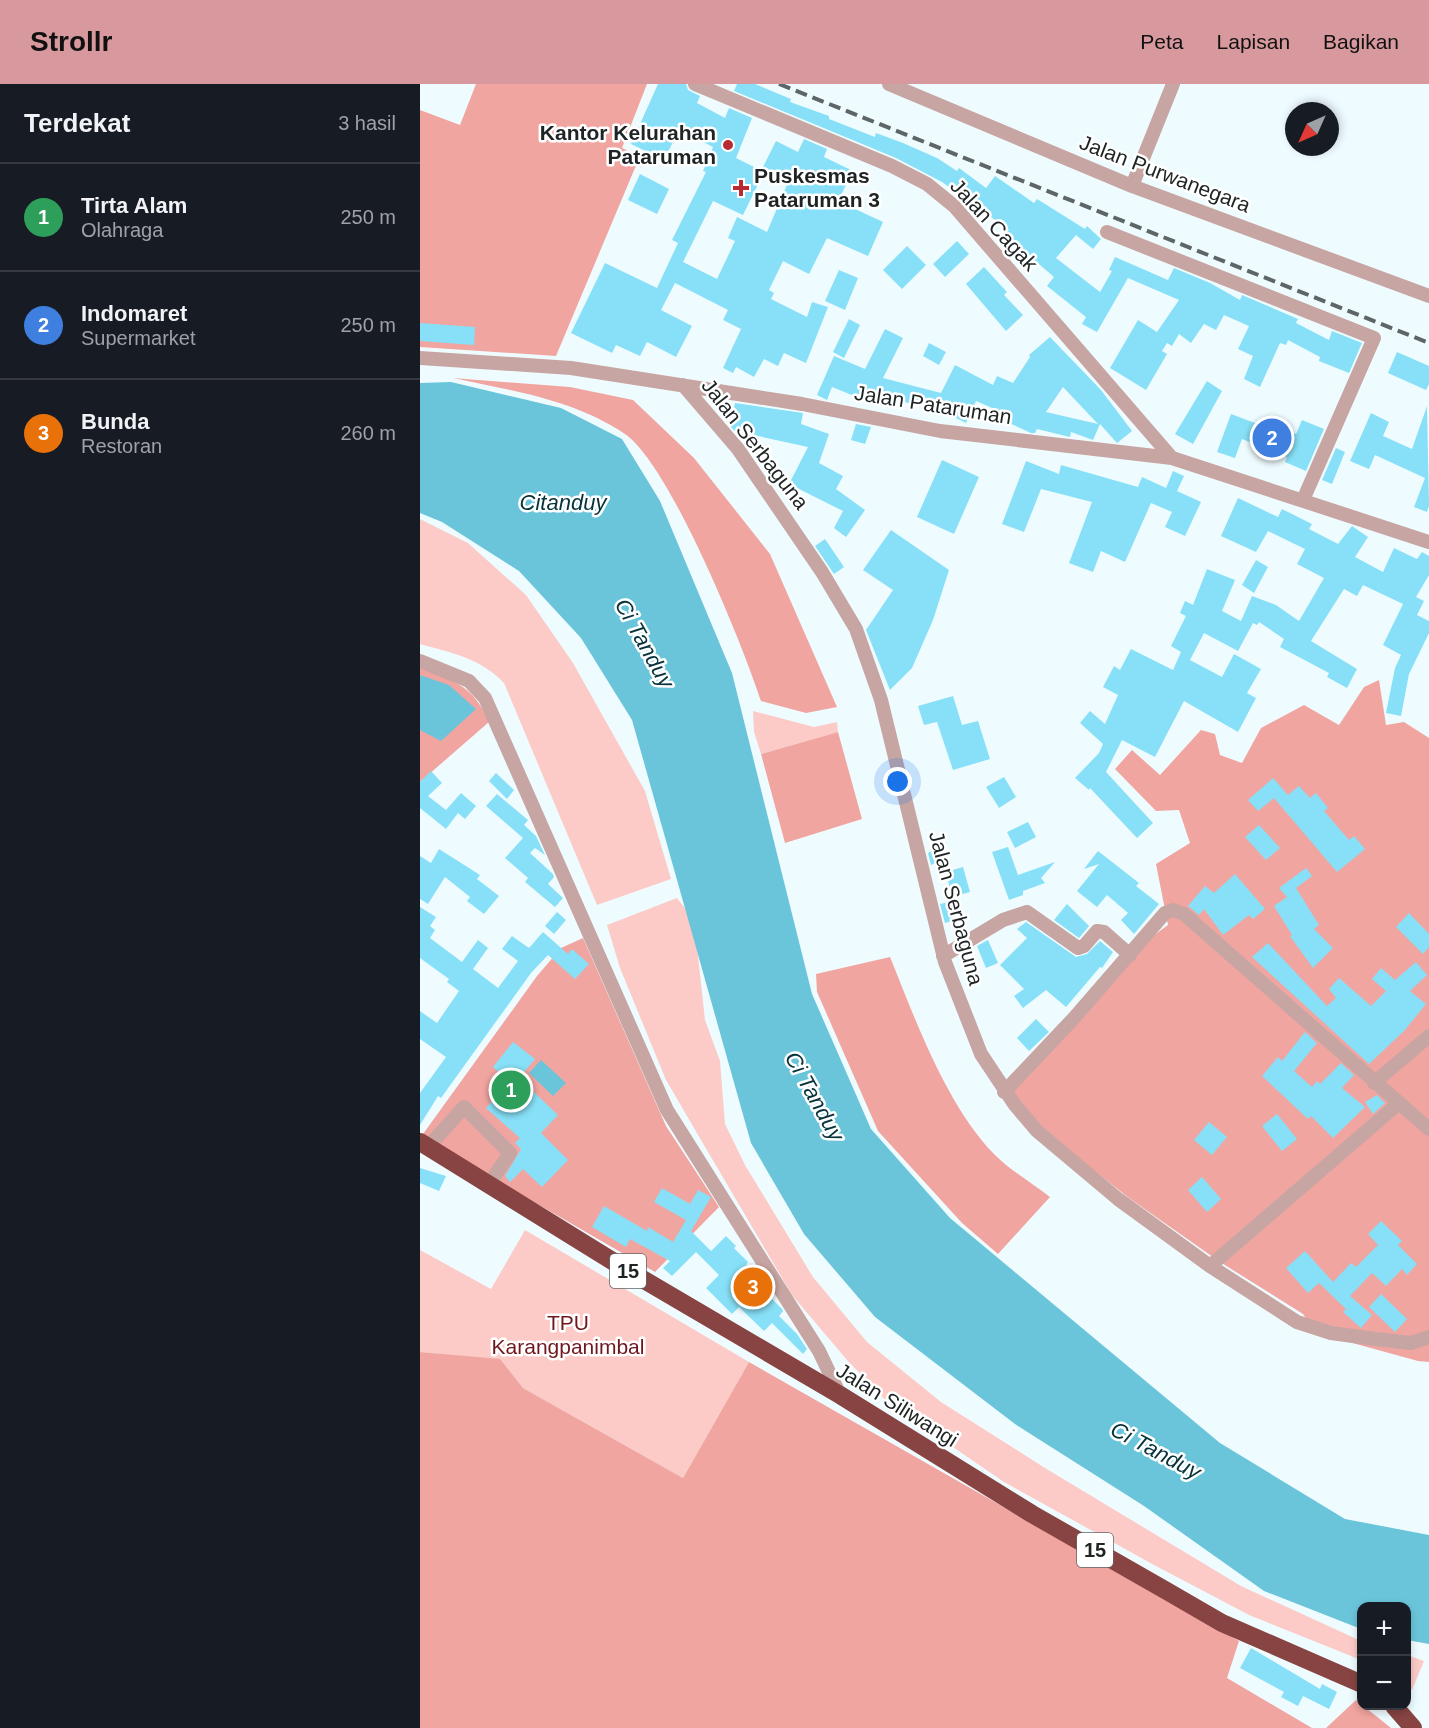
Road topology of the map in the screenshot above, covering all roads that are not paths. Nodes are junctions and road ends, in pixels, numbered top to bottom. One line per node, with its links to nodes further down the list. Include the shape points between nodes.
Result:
1 (695, 84): 9 (street, Jalan Cagak, via 927,184 954,206)
2 (889, 84): 4 (street, Jalan Purwanegara)
3 (1173, 84): 4 (street)
4 (1132, 186): 6 (street, Jalan Purwanegara)
5 (1107, 232): 10 (street, via 1374,338)
6 (1429, 296)
7 (420, 358): 8 (street, Jalan Pataruman, via 571,368)
8 (683, 386): 9 (street, Jalan Pataruman, via 940,431); 14 (street, Jalan Serbaguna, via 738,449 856,629 881,700)
9 (1172, 458): 10 (street, Jalan Pataruman)
10 (1303, 500): 11 (street, Jalan Pataruman)
11 (1429, 542)
12 (420, 661): 24 (street, via 469,681 485,698 667,1110 819,1351)
13 (1130, 955): 14 (street, via 1104,932 1097,931 1078,948 1027,912 1003,920); 16 (street, via 1165,913 1173,910 1184,914); 17 (street)
14 (943, 956): 17 (street, Jalan Serbaguna, via 981,1054)
15 (1429, 1036): 16 (street)
16 (1374, 1083): 18 (street)
17 (1004, 1092): 22 (street, Jalan Serbaguna, via 1037,1131)
18 (1399, 1103): 19 (street); 22 (street)
19 (1429, 1129)
20 (425, 1144): 21 (highway, Jalan Siliwangi / 15); 21 (street, via 464,1107 510,1153)
21 (489, 1184): 24 (highway, Jalan Siliwangi / 15)
22 (1210, 1266): 23 (street, Jalan Serbaguna, via 1297,1322 1331,1333 1411,1343)
23 (1429, 1337)
24 (840, 1395): 25 (highway, Jalan Siliwangi / 15, via 1032,1514 1222,1623)
25 (1357, 1682)
26 (1397, 1710): 27 (highway)
27 (1413, 1728)

